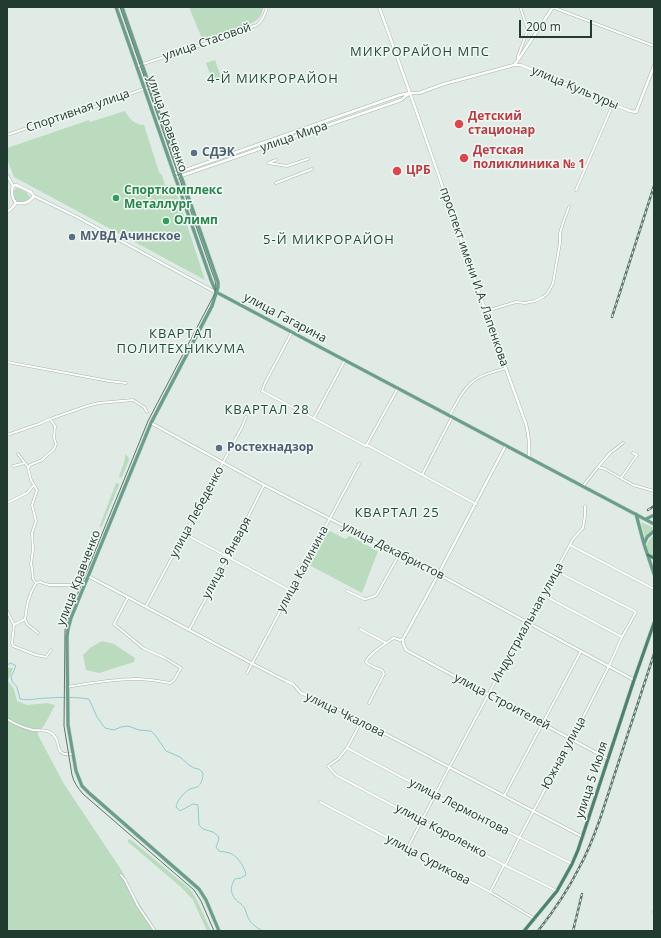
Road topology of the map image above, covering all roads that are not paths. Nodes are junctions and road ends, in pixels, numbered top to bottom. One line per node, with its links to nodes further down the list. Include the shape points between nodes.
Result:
1 (116, 7): 7 (main road, улица Кравченко)
2 (266, 7): 10 (street, улица Стасовой, via 265,14 257,25)
3 (379, 7): 16 (main road, проспект имени И.А. Лапенкова)
4 (520, 7): 9 (street, via 527,32)
5 (552, 7): 8 (street); 9 (main road)
6 (123, 9): 7 (street); 10 (main road, улица Кравченко)
7 (118, 12): 12 (main road, улица Кравченко)
8 (654, 46)
9 (518, 60): 11 (main road)
10 (142, 65): 12 (street, улица Стасовой); 14 (main road, улица Кравченко)
11 (514, 65): 16 (main road, улица Мира, via 419,93); 19 (main road, улица Культуры, via 521,65)
12 (137, 66): 15 (main road, улица Кравченко)
13 (654, 66): 19 (main road, улица Культуры, via 636,112)
14 (150, 86): 15 (street, Спортивная улица); 17 (main road, улица Кравченко)
15 (145, 88): 18 (main road, улица Кравченко); 23 (street, Спортивная улица)
16 (410, 92): 20 (main road, улица Мира); 21 (main road, улица Мира, via 401,100); 53 (main road, проспект имени И.А. Лапенкова)
17 (155, 101): 18 (street); 25 (main road, улица Кравченко)
18 (150, 103): 26 (main road, улица Кравченко)
19 (613, 104): 41 (street)
20 (349, 113): 21 (main road); 22 (main road, улица Мира)
21 (350, 117): 24 (main road, улица Мира)
22 (297, 131): 24 (main road); 32 (main road, улица Мира)
23 (7, 135)
24 (299, 135): 35 (main road, улица Мира)
25 (168, 140): 26 (street); 29 (main road, улица Кравченко)
26 (163, 142): 30 (main road, улица Кравченко)
27 (308, 159): 28 (street, via 287,166 268,163)
28 (276, 160)
29 (176, 164): 30 (street); 32 (main road, улица Кравченко)
30 (171, 166): 33 (main road, улица Кравченко)
31 (312, 169): 37 (street)
32 (179, 172): 33 (main road, улица Мира); 35 (main road, улица Кравченко)
33 (174, 174): 36 (main road, улица Кравченко)
34 (7, 175): 38 (main road)
35 (181, 176): 36 (main road, улица Мира); 39 (main road, улица Кравченко)
36 (176, 178): 40 (main road, улица Кравченко)
37 (276, 183)
38 (13, 186): 42 (main road, via 18,185 32,192); 43 (main road, via 11,191)
39 (184, 186): 40 (street); 44 (main road, улица Кравченко)
40 (179, 188): 46 (main road, улица Кравченко)
41 (576, 190)
42 (34, 196): 43 (main road, via 29,202); 52 (main road, улица Гагарина)
43 (16, 203): 47 (main road)
44 (191, 206): 46 (street); 48 (main road, улица Кравченко)
45 (569, 207): 53 (street, via 560,233 552,283 547,294 535,301 516,302)
46 (186, 208): 49 (main road, улица Кравченко)
47 (7, 212)
48 (207, 250): 49 (street); 50 (main road, улица Кравченко)
49 (201, 252): 51 (main road, улица Кравченко)
50 (218, 282): 51 (street); 52 (main road, улица Кравченко)
51 (212, 283): 52 (main road, улица Кравченко)
52 (216, 292): 54 (main road, улица Гагарина); 65 (main road, улица Кравченко, via 212,306)
53 (486, 311): 57 (main road, проспект имени И.А. Лапенкова)
54 (292, 332): 55 (main road, улица Гагарина); 63 (street, via 262,391)
55 (345, 360): 59 (main road, улица Гагарина); 63 (street)
56 (7, 362): 58 (street)
57 (506, 368): 61 (street, via 474,381 462,394); 72 (main road, проспект имени И.А. Лапенкова, via 530,438)
58 (126, 383)
59 (398, 388): 61 (main road, улица Гагарина); 69 (street)
60 (146, 412): 64 (street, via 144,407 131,399 91,405)
61 (451, 416): 68 (main road, улица Гагарина); 79 (street)
62 (246, 417): 74 (street, улица Лебеденко)
63 (314, 418): 69 (street)
64 (50, 419): 66 (street); 77 (street, via 55,426 55,447 42,460)
65 (151, 423): 74 (main road, улица Декабристов); 104 (main road, улица Кравченко)
66 (7, 435)
67 (623, 443): 78 (street)
68 (506, 445): 72 (main road, улица Гагарина); 86 (main road)
69 (366, 446): 79 (street)
70 (633, 453): 80 (street, via 637,455)
71 (18, 454): 73 (street)
72 (529, 457): 83 (main road, улица Гагарина)
73 (25, 463): 76 (street); 77 (street)
74 (223, 463): 82 (main road, улица Декабристов); 94 (street, улица Лебеденко)
75 (359, 464): 90 (street, улица Калинина)
76 (13, 466)
77 (28, 467): 81 (street)
78 (598, 467): 80 (street); 83 (street)
79 (422, 475): 86 (street)
80 (620, 478): 84 (street)
81 (34, 485): 85 (street, via 27,493); 105 (street, via 37,490 32,505 36,521 32,533 33,549 30,564)
82 (264, 485): 90 (main road, улица Декабристов); 99 (street, улица 9 Января)
83 (583, 486): 88 (main road, улица Гагарина)
84 (654, 491)
85 (7, 503)
86 (476, 504): 102 (main road)
87 (585, 506): 96 (street, Индустриальная улица, via 583,528)
88 (636, 514): 91 (main road, улица Гагарина); 95 (main road)
89 (654, 515): 91 (main road)
90 (329, 519): 97 (main road, улица Декабристов); 108 (street, улица Калинина)
91 (646, 519): 92 (main road, улица Гагарина)
92 (654, 524)
93 (654, 531): 95 (main road, via 647,536)
94 (185, 534): 99 (street); 112 (street, улица Лебеденко)
95 (644, 544): 98 (main road)
96 (570, 545): 101 (street, Индустриальная улица); 107 (street)
97 (399, 554): 102 (main road, улица Декабристов); 109 (street, via 375,596 364,599)
98 (648, 555): 100 (highway); 103 (main road)
99 (228, 557): 108 (street); 119 (street, улица 9 Января)
100 (654, 558)
101 (556, 571): 110 (street, Индустриальная улица); 121 (street, Южная улица, via 636,612)
102 (438, 574): 115 (main road, улица Декабристов); 122 (main road)
103 (654, 574)
104 (88, 576): 106 (main road, улица Кравченко); 111 (main road, улица Чкалова)
105 (36, 583): 106 (street, via 71,585); 114 (street, via 27,604)
106 (83, 589): 130 (main road, улица Кравченко, via 68,629)
107 (654, 589)
108 (291, 591): 126 (street, улица Калинина)
109 (347, 591)
110 (543, 595): 115 (street, Индустриальная улица); 121 (street)
111 (128, 597): 112 (main road, улица Чкалова); 130 (street, via 114,624 143,648 181,668 174,680 170,683 120,679)
112 (146, 606): 119 (main road, улица Чкалова)
113 (7, 611): 117 (street)
114 (25, 619): 117 (street); 120 (street)
115 (527, 622): 125 (main road, улица Декабристов); 131 (street, Индустриальная улица)
116 (654, 623): 129 (highway, улица 5 Июля)
117 (14, 625): 124 (street, via 14,648 46,656)
118 (360, 629): 123 (street)
119 (189, 630): 126 (main road, улица Чкалова)
120 (38, 633)
121 (622, 637): 127 (street, Южная улица)
122 (403, 639): 123 (street, via 394,638); 131 (main road, улица Строителей, via 402,643 406,650)
123 (386, 643): 132 (street, via 366,660 384,674)
124 (51, 650)
125 (581, 652): 127 (main road, улица Декабристов); 135 (street)
126 (252, 664): 128 (street, улица Калинина); 134 (main road, улица Чкалова, via 293,684 301,693)
127 (609, 666): 129 (main road, улица Декабристов); 136 (street, Южная улица)
128 (247, 673)
129 (634, 680): 139 (highway, улица 5 Июля)
130 (67, 687): 138 (main road, улица Кравченко)
131 (488, 695): 135 (main road, улица Строителей); 140 (street, Индустриальная улица)
132 (369, 703)
133 (7, 719): 138 (street, via 35,731 50,732 55,736 59,750 65,754)
134 (361, 722): 137 (street); 140 (main road, улица Чкалова)
135 (542, 724): 136 (main road, улица Строителей); 142 (street)
136 (572, 739): 139 (main road, улица Строителей); 144 (street, Южная улица)
137 (347, 748): 141 (street, улица Лермонтова); 145 (street, улица Короленко, via 328,766 336,775)
138 (72, 754): 156 (main road, улица Кравченко, via 82,786 199,889)
139 (608, 759): 146 (highway, улица 5 Июля)
140 (449, 768): 141 (street, Индустриальная улица); 142 (main road, улица Чкалова)
141 (435, 795): 145 (street, Индустриальная улица); 147 (street, улица Лермонтова)
142 (504, 796): 144 (main road, улица Чкалова)
143 (320, 802): 148 (street, улица Сурикова)
144 (533, 812): 146 (main road, улица Чкалова); 147 (street, Южная улица)
145 (422, 820): 148 (street, Индустриальная улица); 150 (street, улица Короленко)
146 (583, 837): 149 (highway, улица 5 Июля)
147 (519, 838): 149 (street, улица Лермонтова); 150 (street, Южная улица)
148 (407, 849): 153 (street, улица Сурикова)
149 (572, 864): 152 (highway, улица 5 Июля)
150 (504, 865): 152 (street, улица Короленко); 153 (street, Южная улица)
151 (121, 874): 155 (street)
152 (557, 891): 154 (highway, улица 5 Июля)
153 (490, 892): 154 (street, улица Сурикова)
154 (534, 919): 157 (highway, улица 5 Июля)
155 (155, 931)
156 (219, 931)
157 (524, 931)

